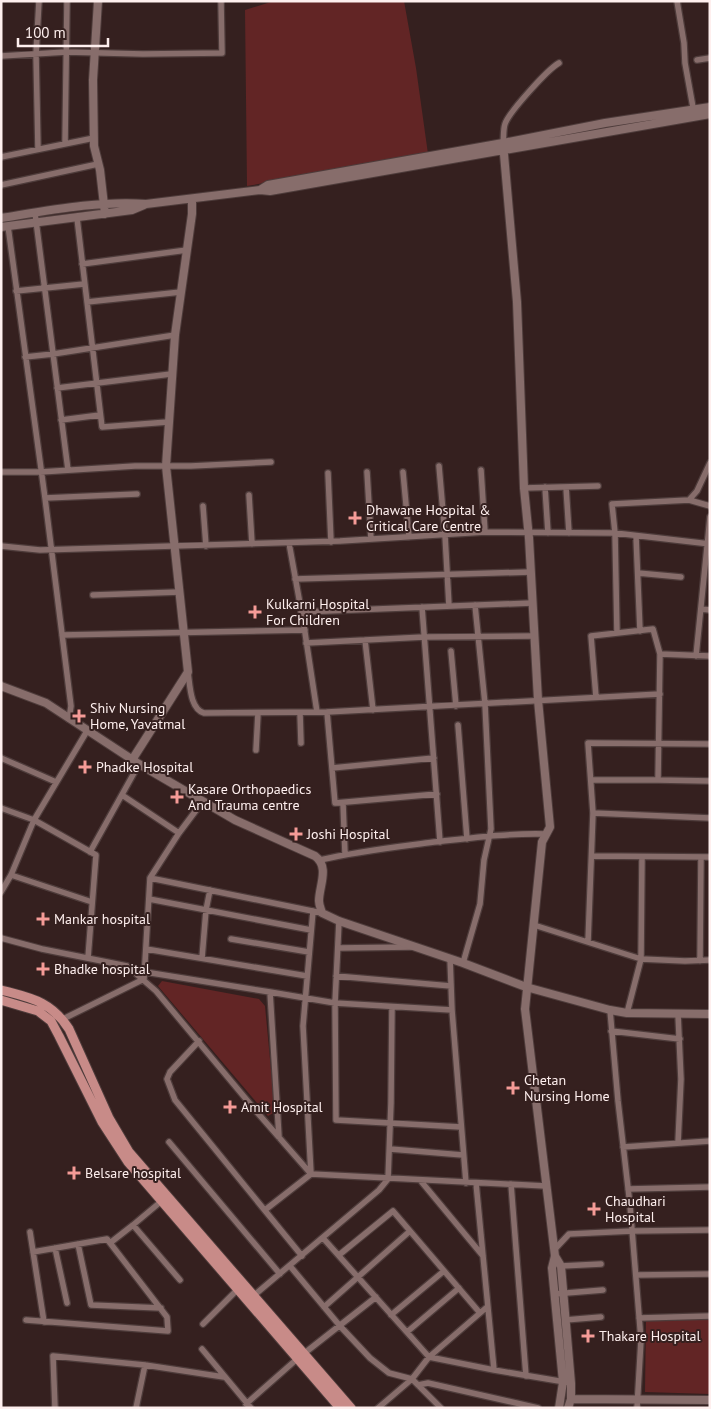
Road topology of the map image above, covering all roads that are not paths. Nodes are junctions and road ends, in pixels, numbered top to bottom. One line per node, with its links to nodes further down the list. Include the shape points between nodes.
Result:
1 (38, 1): 8 (street)
2 (67, 1): 6 (street)
3 (98, 1): 7 (street)
4 (221, 1): 7 (street, via 222,53)
5 (676, 1): 14 (street)
6 (66, 52): 7 (street); 8 (street); 17 (street)
7 (96, 52): 16 (street)
8 (36, 54): 9 (street); 19 (street)
9 (1, 56)
10 (710, 58): 11 (street)
11 (697, 60)
12 (559, 63): 18 (street, via 511,114 504,127)
13 (710, 106): 14 (street)
14 (694, 113): 15 (street); 18 (street)
15 (710, 114)
16 (94, 138): 17 (street); 21 (street)
17 (65, 144): 19 (street)
18 (504, 147): 23 (street, via 270,191); 63 (street, via 517,302)
19 (38, 149): 20 (street)
20 (1, 157)
21 (98, 164): 22 (street); 24 (street)
22 (1, 185)
23 (192, 199): 25 (street); 32 (street)
24 (104, 204): 25 (street); 26 (street); 27 (street)
25 (146, 204): 27 (street, via 132,210)
26 (35, 213): 28 (street); 30 (street)
27 (105, 214): 29 (street)
28 (1, 218)
29 (76, 218): 30 (street); 33 (street)
30 (36, 222): 31 (street); 35 (street)
31 (4, 226): 36 (street)
32 (187, 250): 33 (street); 37 (street)
33 (82, 264): 34 (street)
34 (84, 284): 35 (street); 38 (street)
35 (44, 289): 36 (street); 41 (street)
36 (16, 291): 42 (street)
37 (181, 292): 38 (street); 39 (street)
38 (87, 302): 40 (street)
39 (174, 335): 40 (street); 43 (street)
40 (92, 348): 41 (street); 44 (street)
41 (53, 354): 42 (street); 45 (street)
42 (25, 357): 56 (street)
43 (171, 374): 44 (street); 48 (street)
44 (97, 383): 45 (street); 46 (street)
45 (57, 388): 47 (street)
46 (100, 415): 47 (street); 48 (street, via 102,427)
47 (61, 420): 53 (street)
48 (168, 422): 50 (street)
49 (271, 462): 50 (street)
50 (166, 466): 53 (street); 86 (street)
51 (439, 466): 76 (street)
52 (709, 467): 67 (street, via 698,492)
53 (68, 470): 56 (street)
54 (480, 470): 71 (street)
55 (1, 472): 56 (street)
56 (40, 472): 66 (street)
57 (367, 472): 79 (street)
58 (404, 472): 78 (street)
59 (328, 473): 80 (street)
60 (598, 486): 62 (street)
61 (545, 487): 62 (street); 63 (street); 73 (street)
62 (566, 487): 75 (street)
63 (524, 488): 72 (street)
64 (137, 494): 66 (street)
65 (248, 495): 82 (street)
66 (45, 498): 87 (street)
67 (690, 500): 69 (street); 74 (street, via 612,504)
68 (203, 506): 85 (street)
69 (710, 506)
70 (710, 517): 83 (street)
71 (485, 532): 72 (street); 76 (street)
72 (528, 533): 73 (street); 88 (street)
73 (548, 533): 75 (street)
74 (616, 533): 75 (street); 77 (street); 105 (street)
75 (569, 534)
76 (445, 535): 78 (street); 90 (street)
77 (636, 536): 83 (street); 89 (street)
78 (409, 537): 79 (street)
79 (372, 540): 80 (street)
80 (331, 542): 81 (street)
81 (289, 543): 82 (street); 92 (street)
82 (252, 544): 85 (street)
83 (708, 544): 93 (street)
84 (1, 546): 87 (street)
85 (206, 546): 86 (street)
86 (175, 547): 87 (street); 94 (street)
87 (51, 550): 107 (street)
88 (530, 572): 90 (street); 96 (street)
89 (638, 573): 91 (street); 104 (street)
90 (448, 574): 92 (street); 98 (street)
91 (681, 577)
92 (295, 579): 102 (street)
93 (707, 580): 100 (street)
94 (180, 592): 95 (street); 106 (street)
95 (93, 595)
96 (532, 603): 97 (street); 109 (street)
97 (475, 605): 98 (street); 108 (street)
98 (449, 606): 99 (street)
99 (422, 607): 102 (street); 110 (street)
100 (701, 609): 101 (street); 115 (street)
101 (710, 610)
102 (302, 612): 103 (street)
103 (305, 630): 106 (street); 112 (street)
104 (640, 630): 105 (street); 114 (street, via 653,629)
105 (617, 633): 120 (street, via 591,636)
106 (184, 634): 107 (street); 117 (street)
107 (62, 635): 130 (street)
108 (478, 636): 109 (street); 110 (street); 122 (street)
109 (534, 636): 121 (street)
110 (424, 637): 111 (street); 124 (street)
111 (365, 640): 112 (street); 125 (street)
112 (306, 643): 126 (street)
113 (450, 651): 123 (street)
114 (660, 654): 115 (street); 119 (street)
115 (696, 656): 116 (street)
116 (710, 656)
117 (188, 672): 128 (street, via 198,712); 139 (street)
118 (1, 686): 130 (street, via 46,703)
119 (660, 694): 120 (street); 134 (street)
120 (596, 697): 121 (street)
121 (538, 700): 122 (street); 154 (street, via 550,827)
122 (485, 704): 123 (street); 155 (street)
123 (456, 706): 124 (street)
124 (430, 707): 125 (street); 138 (street)
125 (373, 710): 127 (street)
126 (317, 712): 127 (street); 129 (street)
127 (327, 712): 140 (street)
128 (258, 713): 129 (street); 136 (street)
129 (300, 713): 133 (street)
130 (69, 718): 132 (street)
131 (458, 725): 156 (street)
132 (87, 731): 139 (street); 144 (street)
133 (301, 743)
134 (659, 744): 135 (street); 141 (street, via 588,743); 142 (street)
135 (710, 744)
136 (256, 750)
137 (1, 758): 144 (street)
138 (434, 758): 140 (street); 145 (street)
139 (136, 762): 146 (street); 147 (street)
140 (332, 768): 148 (street, via 335,802)
141 (591, 780): 142 (street); 150 (street)
142 (658, 780): 143 (street)
143 (710, 781)
144 (56, 782): 152 (street)
145 (437, 794): 148 (street); 157 (street)
146 (122, 795): 153 (street); 158 (street)
147 (203, 801): 153 (street); 164 (street, via 235,820)
148 (343, 803): 159 (street)
149 (1, 808): 152 (street)
150 (593, 813): 151 (street); 160 (street)
151 (710, 818)
152 (34, 820): 158 (street); 165 (street)
153 (179, 833): 166 (street)
154 (545, 834): 155 (street); 175 (street)
155 (489, 836): 156 (street); 190 (street, via 480,904)
156 (467, 838): 157 (street)
157 (440, 842): 159 (street)
158 (90, 852): 170 (street, via 96,854)
159 (345, 854): 164 (street)
160 (592, 856): 161 (street); 179 (street)
161 (642, 857): 162 (street); 187 (street)
162 (701, 857): 163 (street); 189 (street)
163 (710, 857)
164 (320, 860): 173 (street, via 324,870 319,902)
165 (11, 875): 168 (street); 170 (street)
166 (150, 878): 167 (street); 169 (street)
167 (210, 890): 171 (street); 172 (street)
168 (1, 892)
169 (149, 899): 171 (street); 182 (street)
170 (92, 902): 184 (street)
171 (206, 910): 176 (street); 185 (street)
172 (313, 911): 173 (street); 176 (street)
173 (322, 913): 174 (street)
174 (339, 921): 180 (street); 181 (street)
175 (534, 925): 179 (street); 196 (street)
176 (311, 930): 183 (street)
177 (1, 938): 184 (street)
178 (230, 939): 183 (street)
179 (588, 942): 187 (street)
180 (412, 947): 181 (street); 186 (street)
181 (338, 948): 193 (street)
182 (146, 949): 185 (street); 191 (street)
183 (309, 952): 192 (street)
184 (88, 958): 194 (street, via 127,966)
185 (202, 958): 192 (street)
186 (450, 958): 190 (street); 195 (street)
187 (641, 959): 189 (street); 205 (street)
188 (710, 960): 189 (street)
189 (700, 961)
190 (463, 963): 196 (street)
191 (145, 972): 194 (street); 198 (street)
192 (308, 976): 199 (street)
193 (336, 976): 195 (street); 201 (street)
194 (144, 979): 208 (street); 212 (street)
195 (451, 986): 203 (street)
196 (526, 987): 204 (street); 228 (street, via 525,1009)
197 (1, 990): 208 (main road, via 44,1004)
198 (270, 992): 199 (street); 215 (street)
199 (306, 998): 201 (street); 222 (street, via 303,1026)
200 (1, 1000): 209 (main road, via 38,1011)
201 (335, 1003): 202 (street); 213 (street, via 336,1120)
202 (392, 1007): 203 (street); 213 (street)
203 (452, 1010): 214 (street)
204 (610, 1010): 205 (street); 210 (street)
205 (627, 1014): 206 (street)
206 (678, 1014): 207 (street); 211 (street)
207 (710, 1014)
208 (62, 1019): 209 (street); 231 (main road, via 119,1138)
209 (53, 1025): 231 (main road, via 114,1142 128,1162)
210 (611, 1031): 211 (street); 219 (street)
211 (680, 1038): 218 (street)
212 (199, 1041): 215 (street); 232 (street, via 167,1079 175,1100)
213 (390, 1124): 214 (street); 220 (street)
214 (461, 1127): 221 (street)
215 (279, 1138): 222 (street)
216 (710, 1141): 218 (street)
217 (169, 1142): 251 (street)
218 (678, 1143): 219 (street)
219 (623, 1147): 230 (street)
220 (390, 1150): 221 (street); 223 (street)
221 (463, 1155): 225 (street)
222 (312, 1174): 223 (street); 232 (street)
223 (388, 1179): 224 (street); 238 (street, via 380,1190)
224 (420, 1180): 225 (street); 246 (street)
225 (466, 1183): 226 (street)
226 (476, 1183): 227 (street); 246 (street)
227 (511, 1184): 228 (street); 282 (street)
228 (546, 1186): 243 (street)
229 (710, 1187): 230 (street)
230 (628, 1189): 234 (street)
231 (164, 1199): 233 (street); 257 (main road); 261 (main road)
232 (265, 1210): 245 (street)
233 (133, 1225): 239 (street); 255 (street)
234 (632, 1230): 235 (street); 243 (street, via 569,1234); 253 (street)
235 (710, 1230)
236 (410, 1231): 244 (street, via 392,1211); 250 (street); 254 (street)
237 (30, 1232): 242 (street)
238 (323, 1238): 244 (street); 245 (street)
239 (110, 1243): 240 (street, via 107,1239); 265 (street)
240 (78, 1244): 241 (street); 265 (street, via 91,1305)
241 (55, 1248): 242 (street); 262 (street)
242 (33, 1252): 273 (street)
243 (554, 1253): 249 (street); 259 (street, via 552,1268)
244 (339, 1255): 254 (street)
245 (302, 1256): 248 (street)
246 (483, 1256): 264 (street)
247 (601, 1264): 249 (street)
248 (290, 1266): 251 (street); 263 (street)
249 (561, 1266): 259 (street)
250 (444, 1271): 256 (street); 267 (street)
251 (280, 1274): 261 (street)
252 (710, 1274): 253 (street)
253 (636, 1275): 270 (street)
254 (358, 1277): 260 (street); 263 (street)
255 (180, 1280)
256 (459, 1288): 266 (street); 276 (street)
257 (237, 1290): 261 (main road); 274 (street)
258 (603, 1290): 259 (street)
259 (559, 1293): 272 (street); 285 (street)
260 (376, 1297): 267 (street); 275 (street)
261 (251, 1298): 278 (main road)
262 (67, 1302)
263 (324, 1307): 275 (street)
264 (487, 1307): 266 (street); 281 (street)
265 (161, 1308): 273 (street, via 167,1317 168,1331)
266 (480, 1313): 279 (street)
267 (391, 1315): 276 (street)
268 (710, 1316): 270 (street)
269 (600, 1317): 272 (street)
270 (640, 1318): 290 (street)
271 (26, 1320): 273 (street)
272 (565, 1320): 286 (street)
273 (44, 1322)
274 (204, 1324)
275 (340, 1326): 278 (street); 284 (street, via 389,1373)
276 (407, 1332): 279 (street)
277 (202, 1349): 283 (street)
278 (301, 1356): 292 (street); 295 (main road); 296 (main road)
279 (429, 1357): 281 (street); 284 (street)
280 (145, 1365): 283 (street); 293 (street, via 53,1356); 294 (street)
281 (494, 1370): 282 (street)
282 (526, 1376): 285 (street)
283 (224, 1377): 292 (street)
284 (412, 1379): 287 (street); 297 (street)
285 (562, 1382): 286 (street); 300 (street)
286 (571, 1383): 288 (street)
287 (418, 1385): 291 (street, via 428,1383); 298 (street)
288 (571, 1399): 290 (street); 301 (street)
289 (710, 1400): 290 (street)
290 (637, 1404)
291 (516, 1405): 299 (street)
292 (248, 1406)
293 (55, 1408)
294 (136, 1408)
295 (340, 1408)
296 (351, 1408)
297 (378, 1408)
298 (441, 1408)
299 (538, 1408)
300 (559, 1408)
301 (568, 1408)

